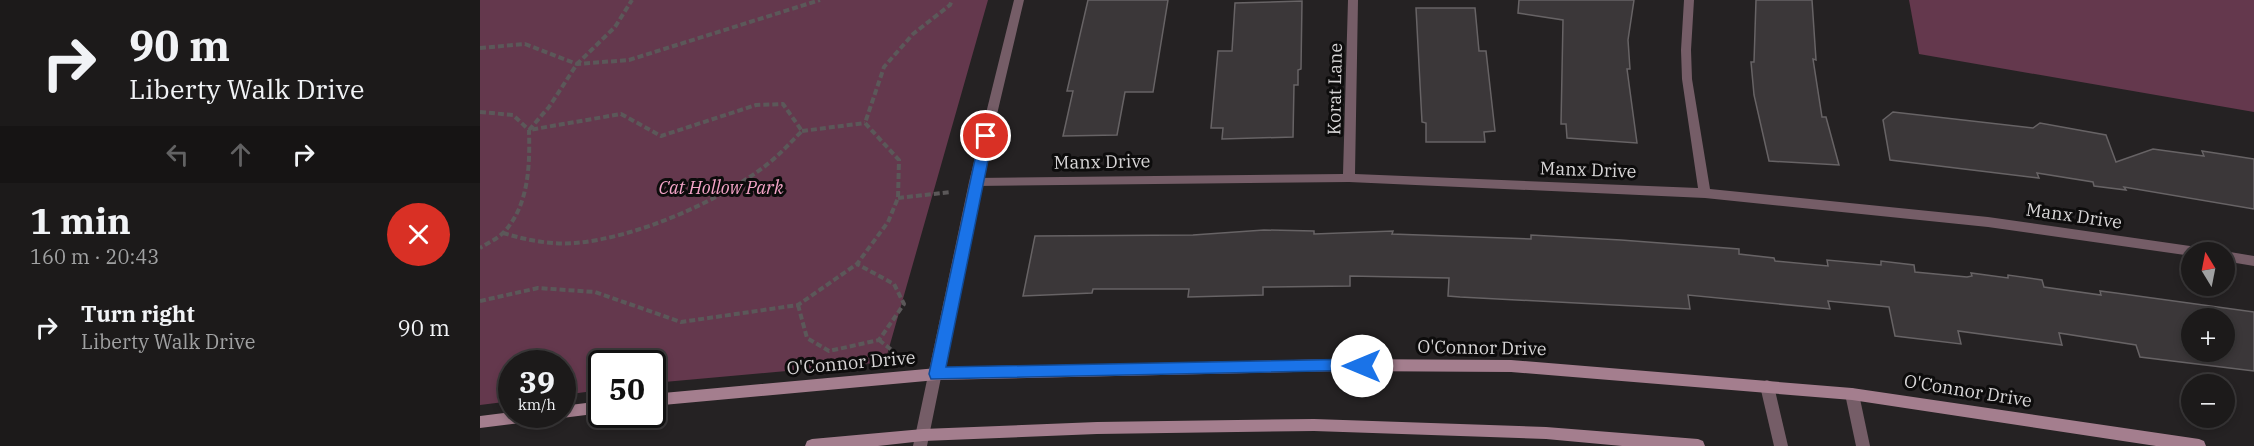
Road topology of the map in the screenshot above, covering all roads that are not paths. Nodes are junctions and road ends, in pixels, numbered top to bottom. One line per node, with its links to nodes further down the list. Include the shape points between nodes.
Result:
1 (1019, 0): 5 (street)
2 (1353, 0): 4 (street, Korat Lane)
3 (1689, 0): 6 (street, via 1687,79)
4 (1349, 178): 5 (street, Manx Drive); 6 (street, Manx Drive)
5 (975, 182): 10 (street)
6 (1705, 192): 7 (street, Manx Drive, via 1988,222)
7 (2181, 250)
8 (2235, 258): 9 (street)
9 (2254, 261)
10 (937, 374): 11 (main road, O'Connor Drive, via 1341,365 1511,366); 13 (main road, O'Connor Drive); 16 (street)
11 (1767, 386): 12 (main road, O'Connor Drive); 19 (street)
12 (1852, 394): 20 (street); 21 (main road, O'Connor Drive)
13 (666, 399)
14 (498, 420): 15 (main road)
15 (480, 422)
16 (921, 441): 17 (main road); 18 (main road, via 1097,428 1314,425 1546,433)
17 (812, 446)
18 (1698, 446)
19 (1781, 446)
20 (1863, 446)
21 (2199, 446)

